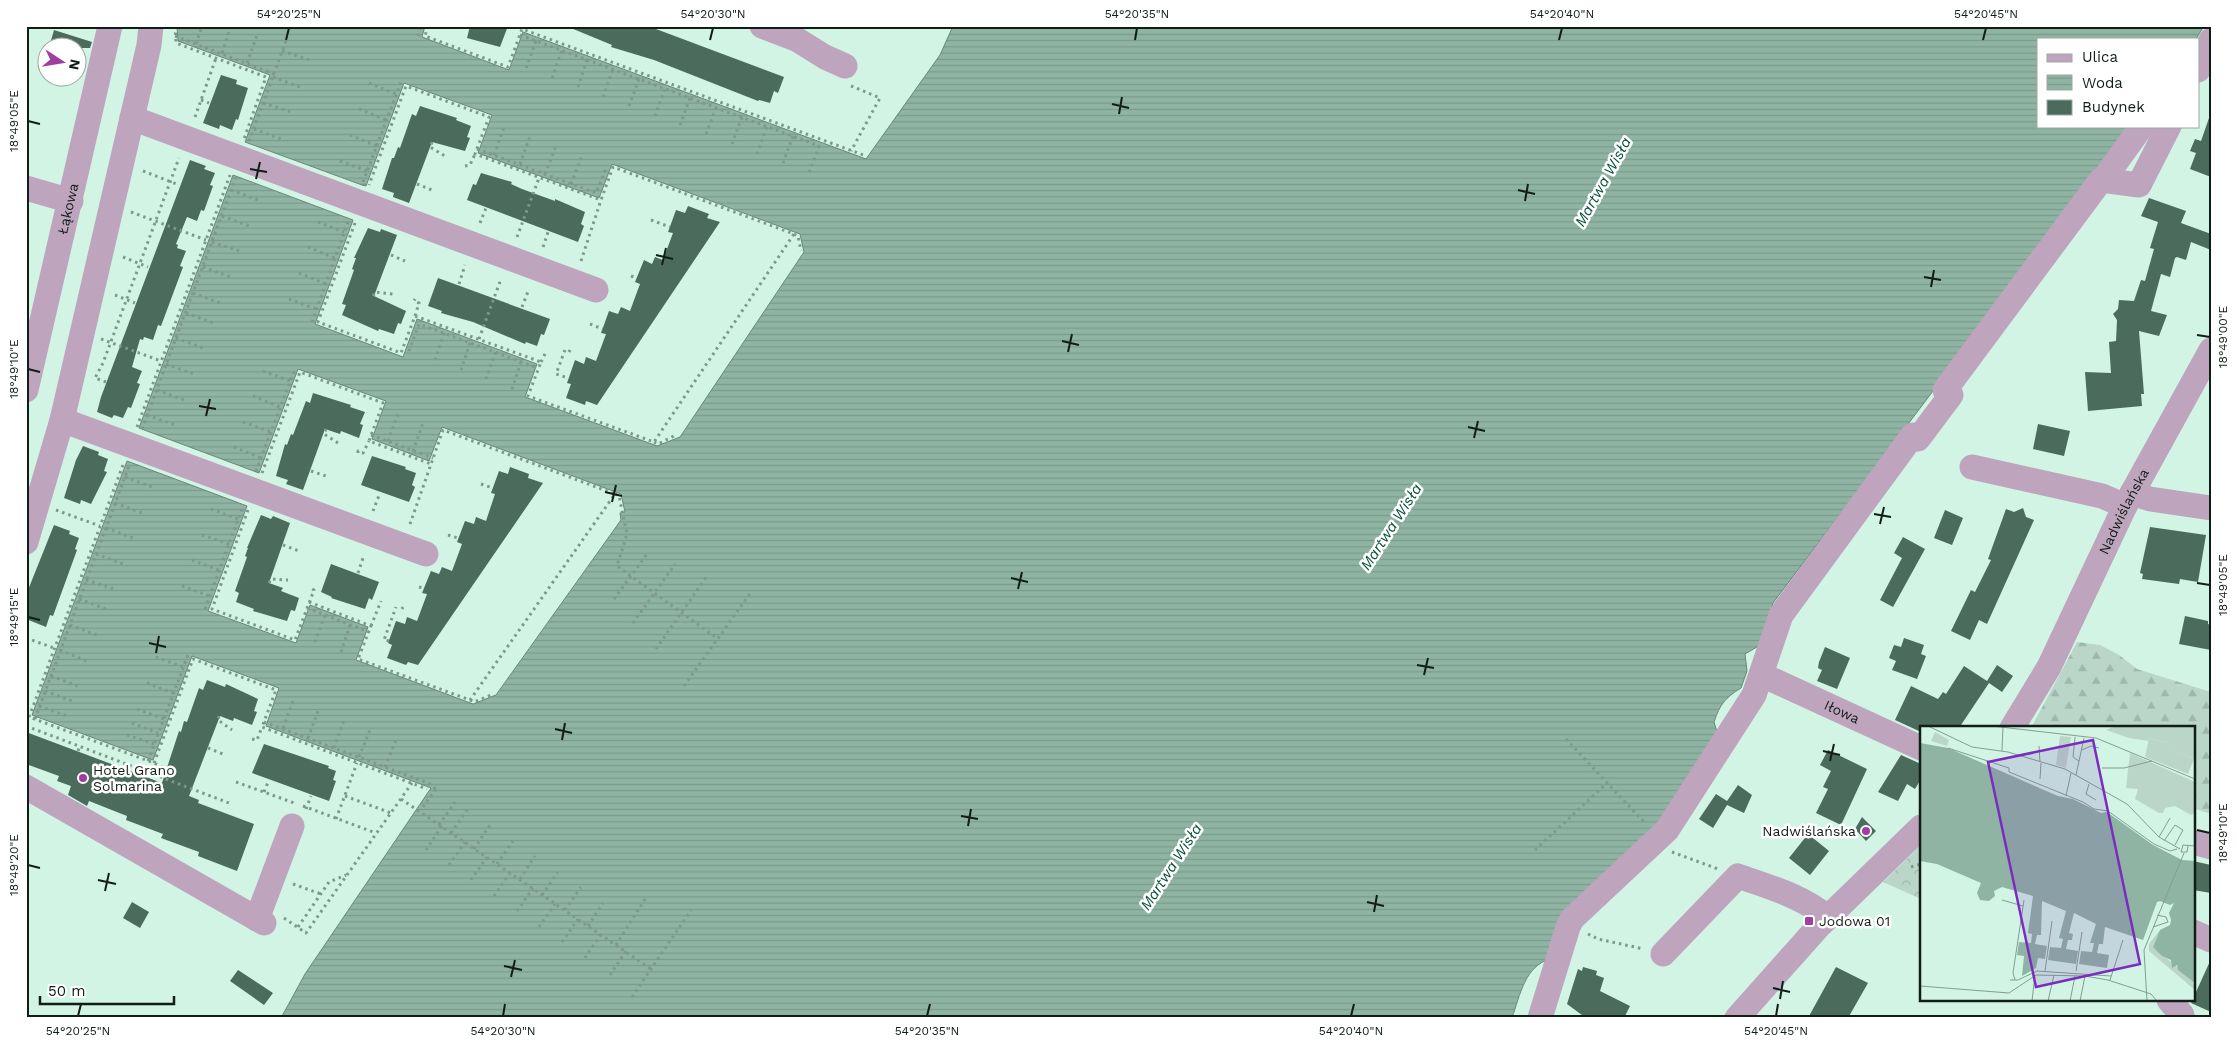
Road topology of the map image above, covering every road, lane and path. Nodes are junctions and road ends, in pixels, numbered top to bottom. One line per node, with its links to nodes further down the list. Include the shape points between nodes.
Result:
1 (110, 26): 104 (street, Łąkowa)
2 (151, 26): 51 (street)
3 (175, 26): 13 (path)
4 (202, 26): 18 (path)
5 (231, 26): 21 (path)
6 (421, 26): 14 (path)
7 (428, 26): 12 (path, via 424,36 508,67)
8 (762, 26): 10 (street)
9 (522, 28): 12 (path); 71 (path)
10 (800, 33): 30 (street)
11 (257, 35): 25 (path)
12 (521, 35): 16 (path)
13 (176, 36): 18 (path); 22 (path, via 176,43)
14 (418, 36)
15 (287, 38): 20 (path)
16 (535, 40): 19 (path); 27 (path)
17 (2211, 40): 26 (street)
18 (196, 44): 21 (path)
19 (562, 50): 24 (path); 31 (path)
20 (282, 51): 23 (path); 29 (path)
21 (222, 53): 25 (path)
22 (216, 58): 41 (path); 53 (path, via 266,76)
23 (310, 60)
24 (587, 60): 28 (path); 36 (path)
25 (247, 63): 29 (path)
26 (2200, 65)
27 (526, 68)
28 (613, 69): 32 (path); 39 (path)
29 (273, 75): 35 (path); 43 (path)
30 (845, 75): 71 (path, via 880,98)
31 (552, 78)
32 (639, 79): 37 (path); 44 (path)
33 (401, 82): 38 (path)
34 (369, 83): 38 (path)
35 (300, 87)
36 (578, 87)
37 (665, 88): 40 (path); 48 (path)
38 (396, 94): 52 (path)
39 (603, 97)
40 (690, 98): 45 (path); 54 (path)
41 (201, 100): 42 (path); 49 (path)
42 (209, 103)
43 (263, 103): 47 (path); 59 (path)
44 (629, 106)
45 (716, 108): 50 (path); 60 (path)
46 (359, 109): 52 (path)
47 (291, 112)
48 (655, 116)
49 (195, 117)
50 (742, 117): 55 (path); 67 (path)
51 (132, 118): 105 (street); 143 (street)
52 (386, 120): 68 (path)
53 (249, 124)
54 (680, 125)
55 (767, 126): 63 (path); 74 (path)
56 (504, 127): 73 (path)
57 (2141, 128): 89 (street)
58 (2168, 128): 298 (street, via 2139,185 2101,180 1945,390 1951,395 1918,439 1913,435 1781,615)
59 (253, 130): 64 (path); 66 (path)
60 (706, 134)
61 (350, 135): 68 (path)
62 (530, 136): 81 (path)
63 (793, 136): 80 (path); 87 (path, via 819,146)
64 (281, 139)
65 (432, 142): 76 (path, via 430,147)
66 (249, 143)
67 (732, 144)
68 (377, 146): 86 (path)
69 (556, 146): 88 (path)
70 (479, 149): 72 (path); 73 (path); 85 (path, via 489,117 406,86)
71 (851, 151): 78 (path)
72 (475, 154): 82 (path, via 470,166); 91 (path)
73 (493, 154): 81 (path)
74 (757, 154)
75 (180, 155): 92 (path)
76 (445, 156)
77 (582, 156): 95 (path)
78 (866, 156)
79 (340, 161): 86 (path)
80 (783, 163)
81 (520, 164): 88 (path)
82 (465, 166)
83 (607, 166): 101 (path)
84 (143, 171): 92 (path)
85 (374, 171)
86 (367, 172): 96 (path)
87 (809, 172)
88 (545, 174): 95 (path)
89 (2106, 176)
90 (237, 177): 98 (path)
91 (538, 178): 103 (path); 119 (path)
92 (171, 182): 93 (path); 110 (path)
93 (179, 184)
94 (417, 184): 100 (path)
95 (572, 184): 101 (path)
96 (362, 185)
97 (26, 188): 104 (street)
98 (232, 189): 102 (path); 107 (path)
99 (225, 190): 120 (path)
100 (432, 190)
101 (600, 194): 103 (path); 118 (path, via 613,167)
102 (258, 200)
103 (601, 200): 130 (path)
104 (71, 201): 189 (street, Łąkowa)
105 (112, 205): 110 (path); 162 (street)
106 (486, 208): 112 (path)
107 (222, 216): 113 (path); 121 (path)
108 (350, 219): 115 (path)
109 (651, 220): 114 (path)
110 (156, 221): 120 (path); 131 (path)
111 (318, 222): 115 (path)
112 (480, 223)
113 (249, 226)
114 (670, 227)
115 (345, 231): 128 (path)
116 (548, 232): 122 (path)
117 (351, 234): 159 (path, via 318,322 401,353)
118 (794, 234): 125 (path, via 798,236); 208 (path)
119 (517, 237)
120 (206, 240): 175 (path)
121 (212, 242): 124 (path); 134 (path)
122 (543, 247)
123 (308, 248): 128 (path)
124 (239, 251)
125 (802, 251)
126 (391, 255): 129 (path)
127 (124, 257): 131 (path)
128 (335, 258): 140 (path)
129 (405, 261)
130 (581, 261)
131 (140, 264): 133 (path); 150 (path)
132 (465, 265): 141 (path)
133 (148, 267)
134 (203, 267): 137 (path); 144 (path)
135 (299, 273): 140 (path)
136 (631, 276): 138 (path)
137 (230, 277)
138 (637, 278)
139 (501, 279): 165 (path)
140 (326, 284): 154 (path)
141 (458, 284)
142 (529, 289): 153 (path)
143 (596, 290)
144 (193, 293): 152 (path); 155 (path)
145 (394, 294): 147 (path, via 375,292)
146 (115, 296): 150 (path)
147 (373, 296)
148 (289, 299): 154 (path)
149 (415, 299): 156 (path, via 414,302 419,303)
150 (127, 300): 151 (path); 166 (path)
151 (135, 303)
152 (220, 303)
153 (522, 308)
154 (316, 309): 157 (path)
155 (186, 313): 158 (path); 164 (path)
156 (415, 316): 159 (path); 165 (path)
157 (312, 322)
158 (213, 323)
159 (416, 323): 163 (path); 170 (path)
160 (590, 324): 161 (path)
161 (603, 329)
162 (82, 332): 166 (path); 196 (street)
163 (444, 333): 167 (path); 174 (path)
164 (176, 338): 168 (path); 178 (path)
165 (478, 339): 177 (path)
166 (111, 343): 175 (path); 187 (path, via 95,378)
167 (470, 343): 172 (path); 181 (path)
168 (203, 348)
169 (2211, 350): 227 (street, Nadwiślańska)
170 (409, 351)
171 (568, 351): 184 (path, via 556,374)
172 (496, 352): 176 (path); 185 (path)
173 (546, 352): 177 (path)
174 (435, 360)
175 (161, 361): 201 (path)
176 (523, 362): 180 (path); 188 (path)
177 (540, 362): 180 (path)
178 (166, 364): 183 (path); 190 (path)
179 (295, 368): 186 (path)
180 (537, 368): 208 (path, via 528,396)
181 (461, 370)
182 (262, 371): 186 (path)
183 (194, 374)
184 (568, 378)
185 (486, 379)
186 (290, 381): 193 (path)
187 (106, 382)
188 (512, 389)
189 (26, 390)
190 (157, 390): 192 (path); 195 (path)
191 (253, 396): 193 (path)
192 (184, 400)
193 (280, 407): 203 (path)
194 (398, 414): 207 (path)
195 (147, 416): 199 (path); 202 (path)
196 (62, 420): 244 (street); 249 (street)
197 (243, 422): 203 (path)
198 (423, 424): 211 (path)
199 (175, 426)
200 (326, 429): 209 (path, via 324,434)
201 (136, 430)
202 (142, 430)
203 (270, 432): 215 (path)
204 (372, 436): 206 (path); 207 (path); 216 (path, via 383,403 300,372)
205 (674, 436): 208 (path, via 658,444)
206 (369, 441): 212 (path, via 363,453); 217 (path)
207 (386, 441): 211 (path)
208 (654, 442)
209 (338, 443)
210 (234, 448): 215 (path)
211 (413, 451): 213 (path)
212 (358, 453)
213 (432, 458): 217 (path); 226 (path, via 443,430)
214 (125, 459): 238 (path)
215 (260, 459): 220 (path)
216 (266, 462)
217 (431, 464): 237 (path)
218 (1972, 467): 227 (street)
219 (311, 470): 221 (path)
220 (256, 472)
221 (326, 476)
222 (481, 484): 224 (path)
223 (152, 487): 228 (path, via 125,476)
224 (493, 488)
225 (380, 493): 234 (path)
226 (614, 494): 257 (path, via 619,496 627,534 617,566); 306 (path)
227 (2128, 499): 231 (street); 321 (street, Nadwiślańska, via 2049,667)
228 (115, 503): 235 (path); 239 (path)
229 (244, 505): 236 (path)
230 (250, 505): 277 (path, via 212,609 295,640)
231 (2211, 508)
232 (211, 509): 236 (path)
233 (54, 510): 238 (path)
234 (373, 511)
235 (142, 513)
236 (239, 518): 245 (path)
237 (410, 524)
238 (100, 526): 290 (path)
239 (106, 528): 242 (path); 248 (path)
240 (448, 534): 243 (path)
241 (202, 535): 245 (path)
242 (133, 538)
243 (458, 538)
244 (26, 542)
245 (229, 544): 255 (path)
246 (283, 545): 247 (path)
247 (298, 551)
248 (96, 554): 253 (path); 259 (path)
249 (426, 554)
250 (647, 554): 257 (path)
251 (364, 555): 256 (path)
252 (192, 560): 255 (path)
253 (123, 564)
254 (675, 564): 268 (path)
255 (219, 570): 269 (path)
256 (358, 573)
257 (631, 576): 268 (path); 271 (path)
258 (707, 576): 278 (path)
259 (86, 580): 266 (path); 270 (path)
260 (288, 580): 261 (path, via 271,579)
261 (269, 583)
262 (182, 586): 269 (path)
263 (309, 586): 273 (path, via 314,590)
264 (420, 587): 265 (path)
265 (424, 588)
266 (114, 590)
267 (751, 592): 287 (path)
268 (654, 593): 278 (path); 280 (path)
269 (209, 596): 276 (path)
270 (79, 599): 275 (path); 281 (path)
271 (614, 599)
272 (381, 601): 283 (path)
273 (309, 602): 277 (path); 283 (path)
274 (396, 607): 288 (path, via 384,640)
275 (106, 609)
276 (205, 609)
277 (308, 609): 279 (path)
278 (681, 613): 287 (path); 291 (path)
279 (323, 614): 282 (path); 289 (path)
280 (633, 622)
281 (70, 625): 285 (path); 292 (path)
282 (352, 626): 284 (path); 293 (path)
283 (371, 626): 284 (path)
284 (368, 631): 306 (path, via 358,659)
285 (97, 635)
286 (26, 638): 290 (path)
287 (718, 639): 302 (path)
288 (389, 641)
289 (315, 642)
290 (54, 648): 312 (path)
291 (656, 649)
292 (60, 650): 296 (path); 299 (path)
293 (341, 652)
294 (188, 654): 297 (path)
295 (156, 657): 297 (path)
296 (87, 660)
297 (183, 667): 304 (path)
298 (1762, 675): 336 (street, Iłowa); 366 (street, via 1754,695 1667,830)
299 (51, 676): 301 (path); 303 (path)
300 (147, 683): 304 (path)
301 (78, 686)
302 (684, 686)
303 (45, 691): 307 (path); 309 (path)
304 (173, 693): 316 (path)
305 (491, 695): 306 (path, via 474,702)
306 (470, 700)
307 (72, 701)
308 (293, 701): 323 (path)
309 (40, 706): 313 (path); 315 (path)
310 (137, 709): 316 (path)
311 (318, 711): 328 (path)
312 (27, 716): 315 (path)
313 (67, 716)
314 (219, 716): 324 (path, via 218,720)
315 (35, 718): 340 (path)
316 (164, 718): 326 (path)
317 (344, 720): 335 (path)
318 (265, 722): 322 (path); 323 (path); 341 (path, via 276,690 193,659)
319 (132, 723): 326 (path)
320 (26, 726): 332 (path)
321 (2013, 726)
322 (262, 727): 329 (path, via 257,740); 342 (path)
323 (281, 728): 328 (path)
324 (232, 730)
325 (370, 730): 339 (path)
326 (158, 733): 333 (path)
327 (128, 735): 333 (path)
328 (308, 738): 335 (path)
329 (252, 739)
330 (1566, 739): 347 (path)
331 (396, 740): 343 (path)
332 (80, 746): 337 (path); 344 (path)
333 (154, 746): 340 (path)
334 (208, 748): 338 (path)
335 (334, 748): 339 (path)
336 (1920, 748)
337 (78, 751)
338 (223, 754)
339 (359, 757): 343 (path)
340 (148, 760): 341 (path)
341 (154, 763): 344 (path, via 168,770)
342 (357, 763): 348 (path); 352 (path)
343 (385, 767): 356 (path, via 436,787)
344 (164, 778): 355 (path)
345 (269, 780): 351 (path)
346 (236, 782): 351 (path)
347 (1607, 782): 366 (path); 373 (path)
348 (412, 783): 350 (path); 353 (path)
349 (26, 787): 361 (street, via 260,921)
350 (428, 789)
351 (264, 792): 359 (path)
352 (345, 796): 358 (path); 359 (path)
353 (401, 799): 358 (path); 362 (path)
354 (455, 802): 362 (path)
355 (229, 803)
356 (423, 807)
357 (467, 810): 365 (path)
358 (391, 813): 364 (path)
359 (336, 819): 364 (path)
360 (490, 825): 371 (path)
361 (292, 826)
362 (440, 826): 365 (path); 372 (path)
363 (1920, 828): 396 (street)
364 (376, 833): 380 (path)
365 (451, 833): 368 (path)
366 (1658, 838): 381 (path, via 1669,852); 398 (street)
367 (513, 841): 376 (path)
368 (464, 842): 371 (path); 377 (path)
369 (2194, 842): 370 (street)
370 (2211, 847)
371 (474, 849): 375 (path)
372 (426, 850)
373 (1535, 850)
374 (535, 856): 382 (path)
375 (487, 857): 376 (path); 383 (path)
376 (497, 864): 379 (path)
377 (449, 865)
378 (558, 872): 388 (path)
379 (510, 873): 382 (path); 389 (path)
380 (347, 875): 387 (path, via 329,882); 387 (path, via 306,933 297,926)
381 (1738, 876): 396 (street, via 1796,897); 407 (street)
382 (520, 879): 386 (path)
383 (471, 880)
384 (288, 882): 387 (path)
385 (581, 887): 393 (path)
386 (533, 888): 388 (path); 395 (path)
387 (321, 894)
388 (542, 895): 392 (path)
389 (494, 896)
390 (647, 896): 405 (path)
391 (603, 903): 399 (path)
392 (555, 904): 393 (path); 400 (path)
393 (565, 910): 397 (path)
394 (691, 910): 409 (path)
395 (517, 911)
396 (1827, 917): 413 (street)
397 (578, 919): 399 (path); 404 (path)
398 (1569, 925): 407 (path, via 1598,939); 414 (street)
399 (588, 926): 402 (path)
400 (539, 927)
401 (2194, 932): 403 (street)
402 (601, 934): 405 (path); 408 (path)
403 (2211, 940)
404 (562, 942)
405 (616, 944): 406 (path)
406 (626, 951): 409 (path); 410 (path)
407 (1663, 954)
408 (585, 958)
409 (651, 969): 411 (path)
410 (610, 975)
411 (632, 997)
412 (2171, 1002): 415 (street, via 2182,1015)
413 (1747, 1014)
414 (1540, 1018)
415 (2180, 1018)

